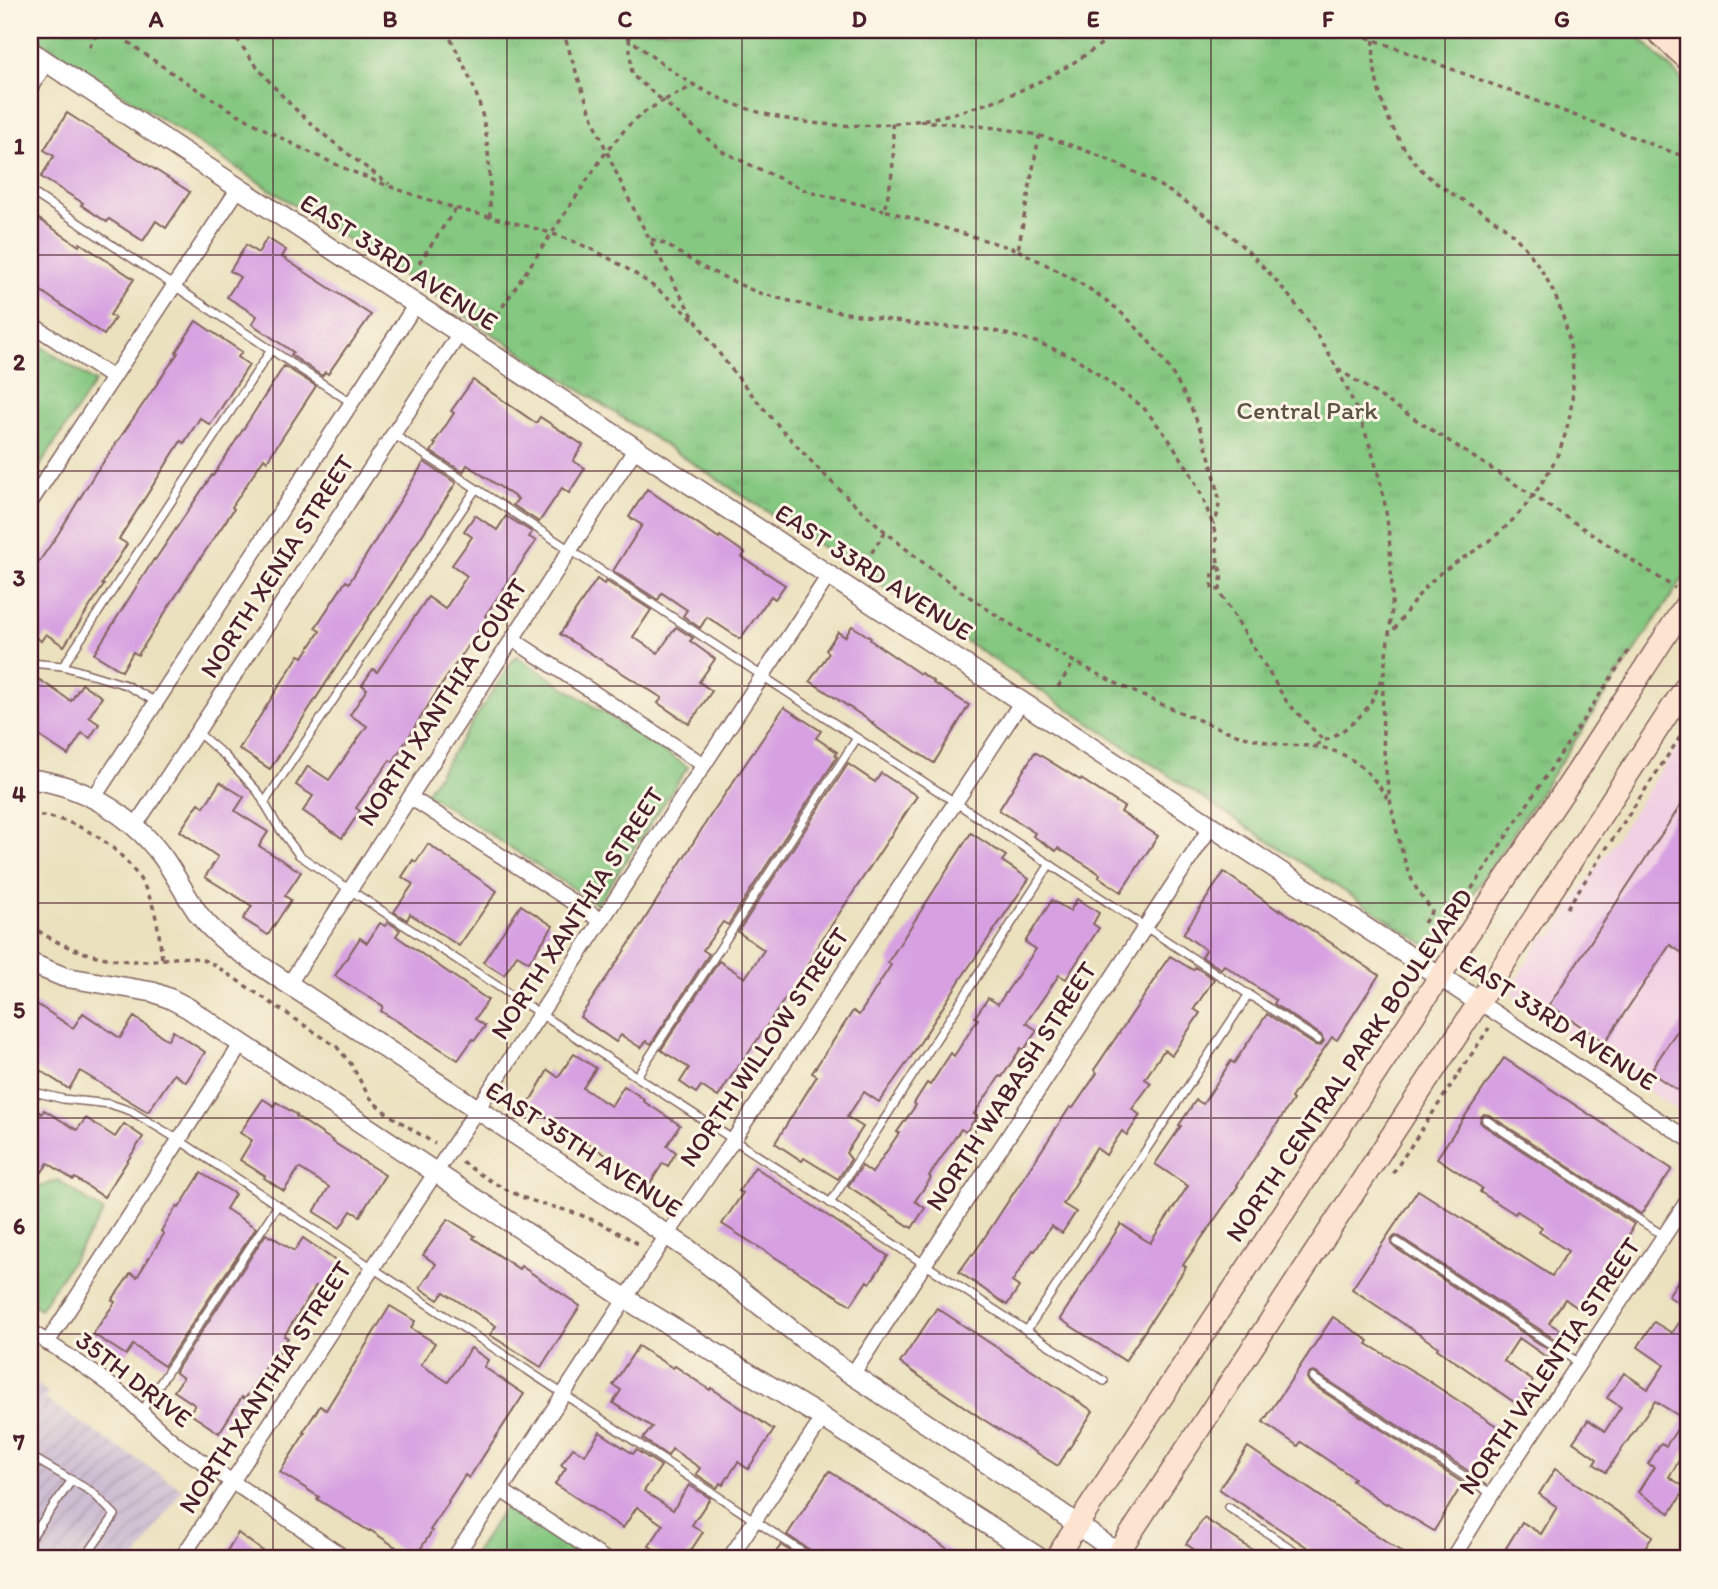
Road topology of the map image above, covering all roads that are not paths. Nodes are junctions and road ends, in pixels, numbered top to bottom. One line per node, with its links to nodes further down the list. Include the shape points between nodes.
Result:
1 (1655, 30): 3 (main road)
2 (30, 51): 4 (street, EAST 33RD AVENUE)
3 (1688, 60)
4 (47, 62): 5 (street); 6 (street, EAST 33RD AVENUE)
5 (30, 88)
6 (239, 188): 8 (street); 9 (street, EAST 33RD AVENUE)
7 (30, 191): 8 (lane)
8 (174, 286): 12 (lane); 13 (street)
9 (416, 304): 11 (street, EAST 33RD AVENUE); 14 (street, NORTH XENIA STREET)
10 (30, 323): 13 (street)
11 (460, 333): 15 (street, NORTH XENIA STREET); 16 (street, EAST 33RD AVENUE)
12 (271, 350): 14 (lane); 24 (lane)
13 (113, 378): 18 (street)
14 (352, 403): 28 (street, NORTH XENIA STREET)
15 (393, 435): 17 (lane); 29 (street, NORTH XENIA STREET)
16 (636, 448): 19 (street, NORTH XANTHIA COURT); 20 (street, EAST 33RD AVENUE)
17 (477, 489): 19 (lane); 36 (lane)
18 (30, 503)
19 (570, 550): 22 (street, NORTH XANTHIA COURT); 25 (lane)
20 (829, 575): 25 (street, NORTH XANTHIA STREET); 27 (street, EAST 33RD AVENUE)
21 (1684, 596): 44 (main road, NORTH CENTRAL PARK BOULEVARD, via 1587,758)
22 (512, 639): 31 (street); 33 (street, NORTH XANTHIA COURT)
23 (30, 663): 24 (lane)
24 (63, 666): 28 (lane, via 126,685)
25 (762, 676): 30 (lane); 31 (street, NORTH XANTHIA STREET)
26 (1688, 683): 47 (main road)
27 (1022, 701): 35 (street, NORTH WILLOW STREET); 37 (street, EAST 33RD AVENUE)
28 (156, 702): 34 (street, NORTH XENIA STREET)
29 (197, 732): 36 (lane, via 225,756); 38 (street, NORTH XENIA STREET)
30 (857, 738): 35 (lane); 51 (lane)
31 (704, 765): 41 (street, NORTH XANTHIA STREET)
32 (30, 779): 34 (street, EAST 35TH AVENUE, via 61,785)
33 (410, 797): 40 (street, NORTH XANTHIA COURT); 41 (street)
34 (93, 799): 38 (street, EAST 35TH AVENUE)
35 (955, 802): 39 (lane); 55 (street, NORTH WILLOW STREET)
36 (264, 803): 40 (lane, via 299,855)
37 (1212, 825): 42 (street, NORTH WABASH STREET); 44 (street, EAST 33RD AVENUE)
38 (135, 826): 45 (street, EAST 35TH AVENUE, via 164,859 206,923 231,946)
39 (1050, 864): 42 (lane); 60 (lane)
40 (349, 890): 45 (street, NORTH XANTHIA COURT); 48 (lane)
41 (601, 921): 48 (street, NORTH XANTHIA STREET)
42 (1145, 927): 46 (lane); 65 (street, NORTH WABASH STREET)
43 (30, 963): 50 (street, via 64,977 137,988 171,999)
44 (1440, 976): 47 (street, EAST 33RD AVENUE); 85 (main road, NORTH CENTRAL PARK BOULEVARD)
45 (289, 984): 53 (street, EAST 35TH AVENUE)
46 (1249, 994): 49 (lane); 68 (lane)
47 (1479, 1002): 56 (street, EAST 33RD AVENUE); 88 (main road)
48 (541, 1013): 51 (lane); 53 (street, NORTH XANTHIA STREET)
49 (1318, 1040)
50 (242, 1043): 57 (street); 58 (street)
51 (637, 1076): 55 (lane)
52 (30, 1091): 57 (lane, via 110,1104 131,1111)
53 (477, 1110): 58 (street, NORTH XANTHIA STREET); 62 (street, EAST 35TH AVENUE)
54 (1486, 1120): 63 (lane)
55 (734, 1139): 60 (lane); 62 (street, NORTH WILLOW STREET)
56 (1688, 1139)
57 (179, 1140): 61 (lane); 70 (street)
58 (436, 1172): 66 (street, NORTH XANTHIA STREET); 67 (street)
59 (1688, 1200): 63 (street, NORTH VALENTIA STREET)
60 (830, 1203): 65 (lane)
61 (278, 1205): 66 (lane); 76 (lane)
62 (667, 1235): 67 (street, NORTH WILLOW STREET); 72 (street, EAST 35TH AVENUE)
63 (1664, 1236): 71 (street, NORTH VALENTIA STREET)
64 (1396, 1242): 71 (lane)
65 (924, 1264): 68 (lane); 72 (street, NORTH WABASH STREET)
66 (373, 1268): 75 (lane); 80 (street, NORTH XANTHIA STREET)
67 (626, 1299): 75 (street, NORTH WILLOW STREET); 77 (street)
68 (1027, 1330): 74 (lane)
69 (30, 1331): 70 (street, 35TH DRIVE)
70 (47, 1343): 76 (street, 35TH DRIVE, via 101,1378)
71 (1580, 1363): 82 (street, NORTH VALENTIA STREET)
72 (852, 1375): 85 (street, EAST 35TH AVENUE)
73 (1313, 1378): 82 (lane)
74 (1104, 1381)
75 (562, 1394): 81 (street, NORTH WILLOW STREET); 84 (lane)
76 (140, 1413): 80 (street, 35TH DRIVE)
77 (823, 1418): 84 (street); 97 (street)
78 (30, 1456): 79 (lane)
79 (72, 1480): 86 (lane); 89 (lane, via 115,1515)
80 (232, 1482): 87 (street, 35TH DRIVE); 90 (street, NORTH XANTHIA STREET)
81 (501, 1490): 93 (street, NORTH WILLOW STREET); 94 (street)
82 (1492, 1494): 100 (street, NORTH VALENTIA STREET)
83 (1228, 1507): 99 (lane)
84 (755, 1521): 95 (street); 96 (lane)
85 (1078, 1525): 88 (street, EAST 35TH AVENUE); 98 (main road, NORTH CENTRAL PARK BOULEVARD)
86 (30, 1539)
87 (328, 1546): 91 (lane); 92 (street, 35TH DRIVE)
88 (1119, 1557)
89 (84, 1559)
90 (181, 1559)
91 (319, 1559)
92 (347, 1559)
93 (453, 1559)
94 (605, 1559)
95 (729, 1559)
96 (813, 1559)
97 (1041, 1559)
98 (1055, 1559)
99 (1307, 1559)
100 (1451, 1559)

